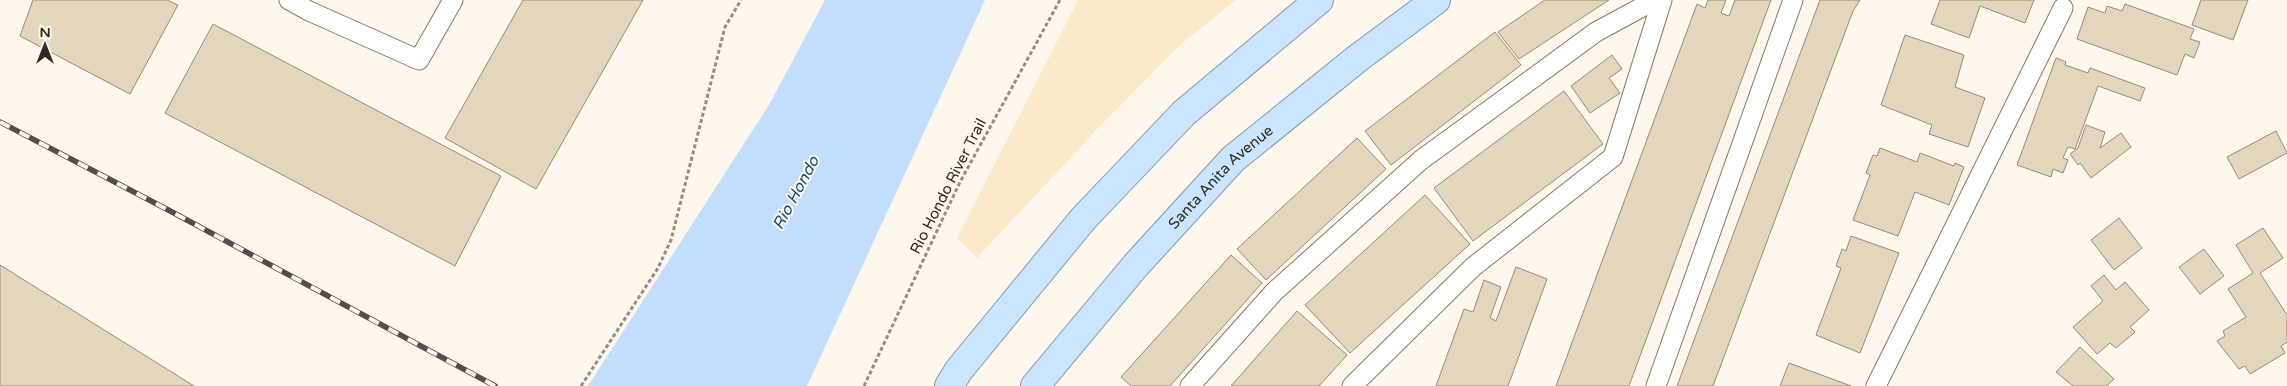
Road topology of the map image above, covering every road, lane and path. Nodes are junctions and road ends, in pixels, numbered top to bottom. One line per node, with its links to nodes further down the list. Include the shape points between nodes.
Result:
1 (289, 0): 2 (lane, via 419,60)
2 (453, 0)
3 (741, 0): 11 (path, via 725,27 671,240 658,268)
4 (1060, 0): 12 (path, Rio Hondo River Trail, via 960,182)
5 (1320, 0): 13 (main road, via 1184,113 1083,219)
6 (1436, 0): 14 (main road, Santa Anita Avenue, via 1233,159 1136,265)
7 (1655, 0): 15 (lane, via 1596,32 1421,160 1274,292)
8 (1662, 0): 16 (lane, via 1612,157 1473,267)
9 (1793, 0): 17 (lane)
10 (2063, 8): 18 (lane)
11 (581, 386)
12 (864, 386)
13 (949, 386)
14 (1035, 386)
15 (1190, 386)
16 (1352, 386)
17 (1656, 386)
18 (1876, 386)

